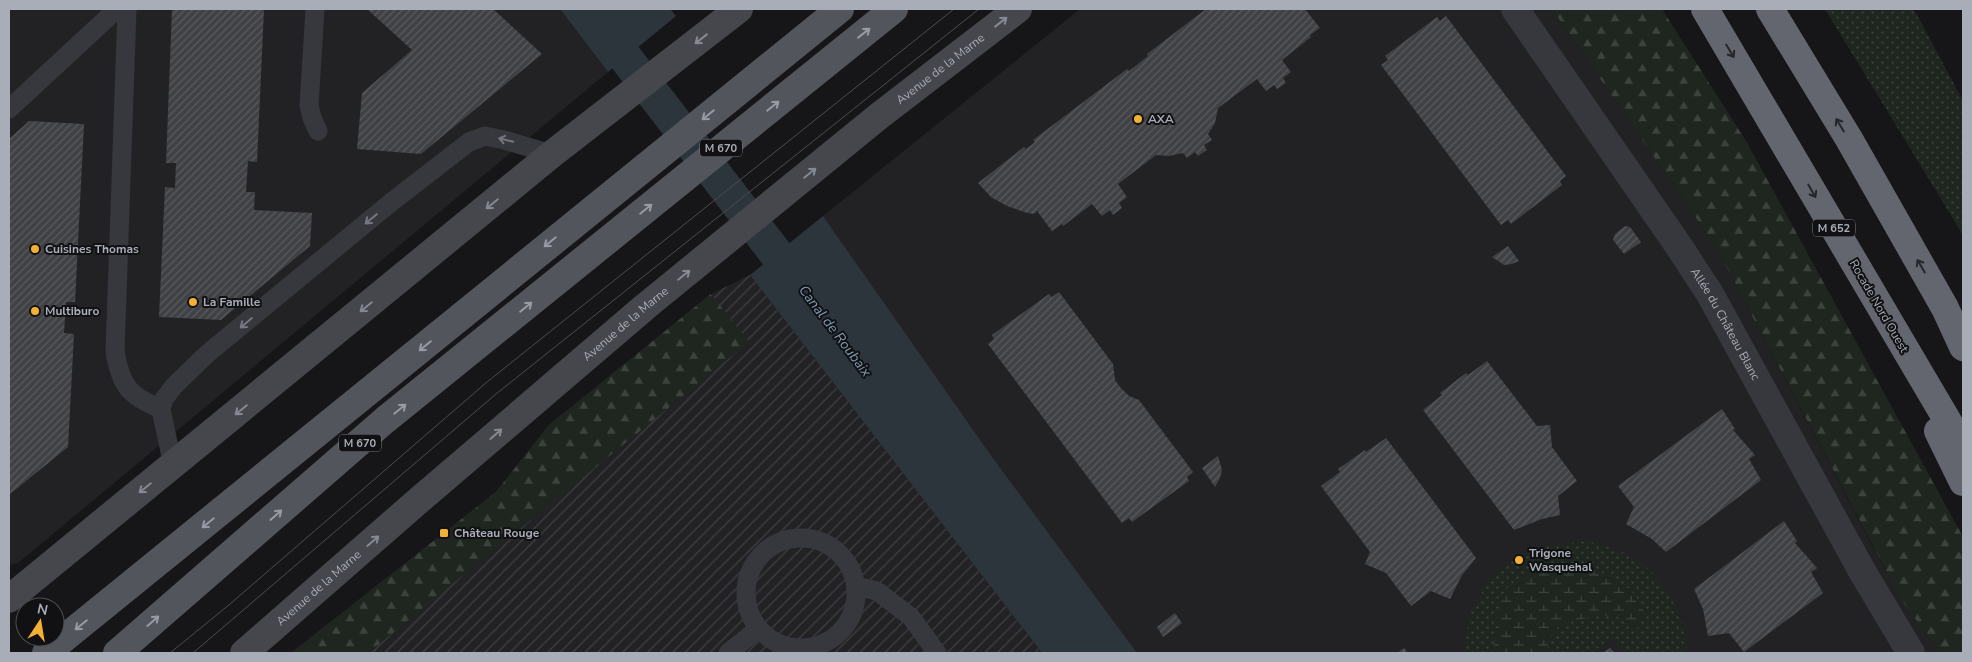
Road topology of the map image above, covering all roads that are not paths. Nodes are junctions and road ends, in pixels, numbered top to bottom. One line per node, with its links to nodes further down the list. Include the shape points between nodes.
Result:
1 (117, 9): 11 (lane)
2 (127, 9): 18 (lane, via 115,352 126,388 142,402)
3 (314, 9): 12 (lane, via 309,105)
4 (739, 9): 13 (street, one-way to 13)
5 (840, 9): 26 (main road, M 670, one-way to 26)
6 (894, 9): 27 (main road, M 670, one-way to 6, via 386,420)
7 (1018, 9): 25 (street, Avenue de la Marne, one-way to 7, via 646,306 879,116)
8 (1515, 9): 30 (street, Allée du Château Blanc, via 1710,294 1862,571)
9 (1705, 9): 16 (highway, Rocade Nord Ouest / M 652, one-way to 16)
10 (1770, 9): 14 (highway, one-way to 10)
11 (9, 108)
12 (318, 131)
13 (555, 152): 18 (lane, one-way to 18, via 485,136 469,142 207,354 174,386); 20 (street, one-way to 20)
14 (1945, 308): 15 (highway); 17 (highway)
15 (1963, 338)
16 (1903, 346): 19 (highway, Rocade Nord Ouest / M 652); 21 (highway, via 1932,418)
17 (1963, 347)
18 (161, 409): 20 (lane)
19 (1963, 447)
20 (173, 466): 23 (street, one-way to 23)
21 (1963, 482)
22 (856, 586): 24 (lane, via 856,606 847,625 833,639 814,648 794,649 774,642); 24 (lane, via 850,566 836,550 818,540 798,538 778,543 761,554 750,571 745,591 748,611); 29 (lane, via 877,591 911,617)
23 (9, 600)
24 (758, 630): 28 (lane)
25 (248, 651)
26 (46, 653)
27 (117, 653)
28 (728, 653)
29 (937, 653)
30 (1911, 653)

